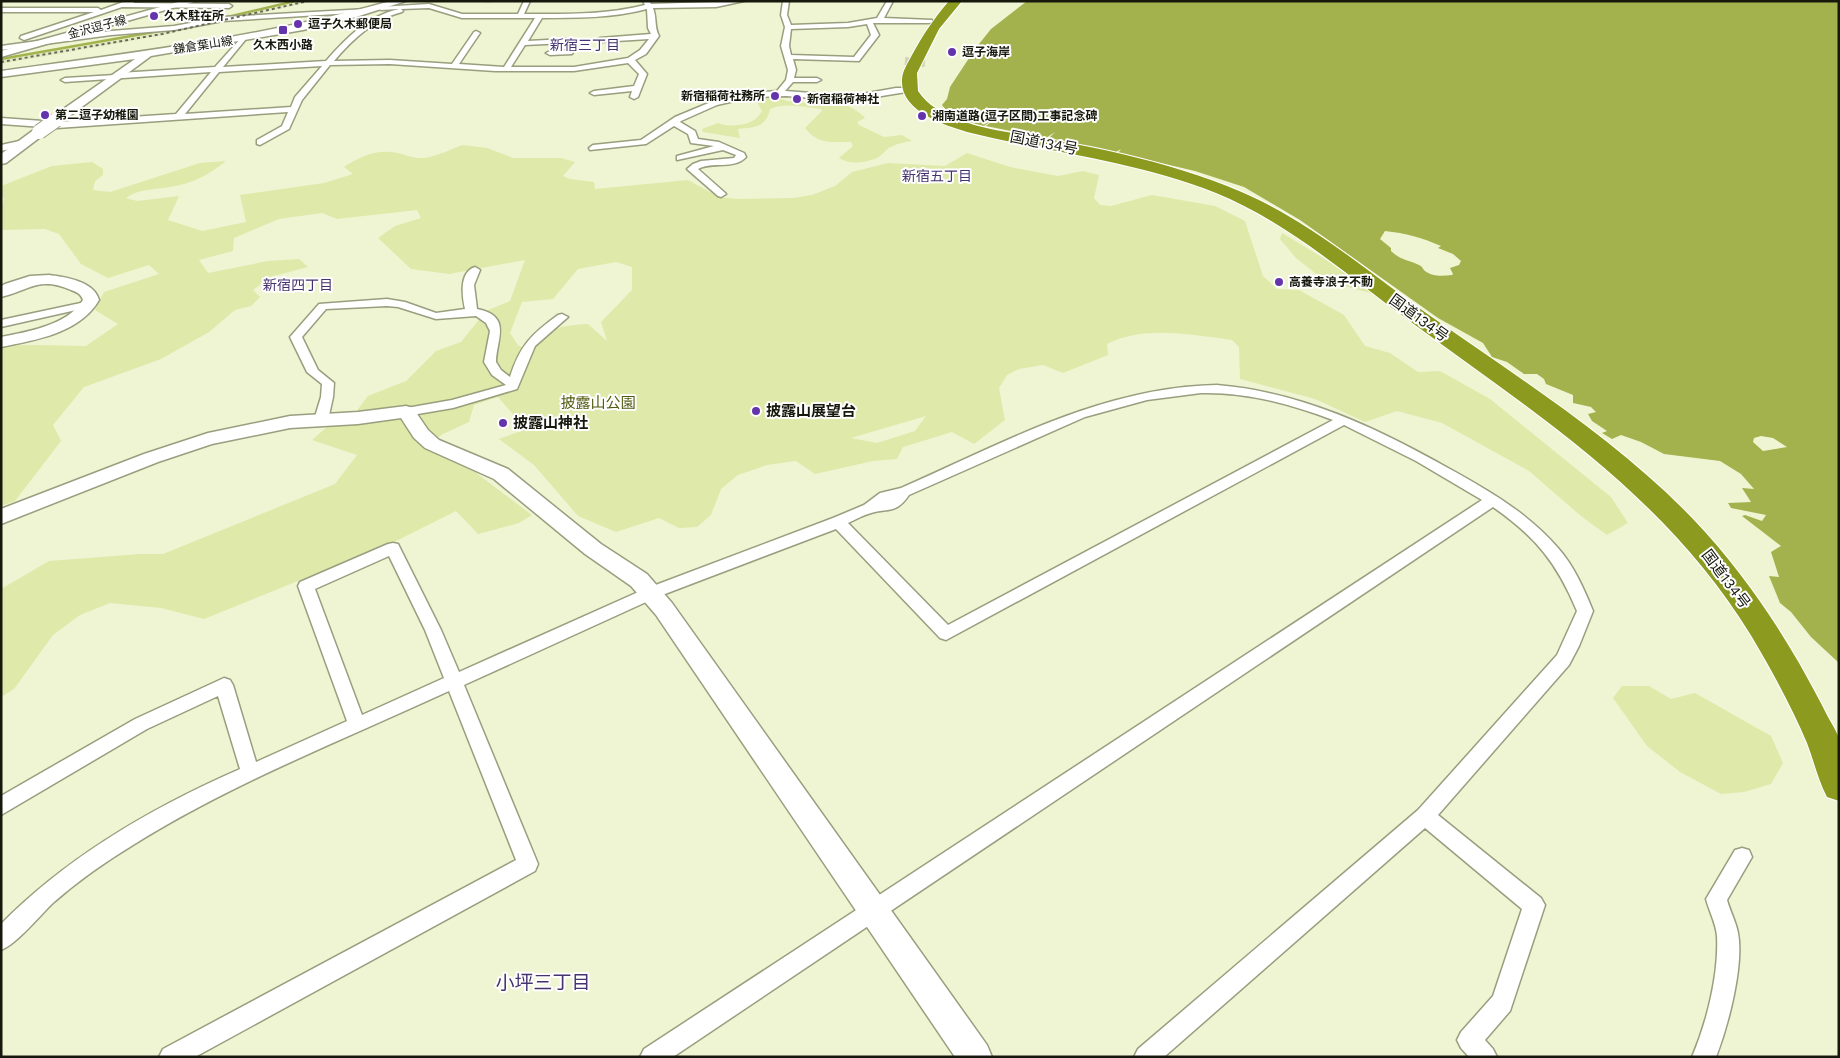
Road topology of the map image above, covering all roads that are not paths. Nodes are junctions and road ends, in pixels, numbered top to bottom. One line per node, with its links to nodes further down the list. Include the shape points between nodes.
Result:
1 (66, 1): 16 (street)
2 (133, 1): 12 (street)
3 (194, 1): 13 (street, 金沢逗子線)
4 (402, 1): 17 (street, 鎌倉葉山線)
5 (527, 1): 21 (street)
6 (740, 1): 10 (street, via 716,5)
7 (786, 1): 27 (street, via 784,15)
8 (890, 1): 23 (street)
9 (956, 1): 90 (highway, 国道134号, via 933,28 910,73 910,92 918,102 953,122 989,132 1169,170 1228,192 1262,209 1315,242 1585,439 1665,508 1713,559 1736,590 1766,634 1809,710)
10 (683, 3): 11 (street)
11 (648, 4): 22 (street, via 607,15); 29 (street)
12 (122, 5): 13 (street); 19 (street)
13 (174, 6): 14 (street); 34 (street, 金沢逗子線)
14 (229, 6)
15 (412, 6): 17 (street); 21 (street, via 436,7 462,16); 43 (street, via 361,29)
16 (49, 8): 18 (street); 19 (street)
17 (376, 9): 30 (street, 鎌倉葉山線); 34 (street, via 223,19)
18 (1, 10)
19 (105, 10): 35 (street)
20 (850, 15): 26 (street)
21 (520, 16): 22 (street)
22 (540, 16): 33 (street)
23 (879, 20): 24 (street); 25 (street)
24 (870, 21): 26 (street); 41 (street, via 874,35 856,59)
25 (930, 21)
26 (854, 24): 27 (street)
27 (788, 27): 41 (street, via 785,46)
28 (476, 33): 44 (street)
29 (655, 36): 31 (street); 42 (street, via 644,52)
30 (242, 39): 38 (street, 鎌倉葉山線); 45 (street)
31 (600, 40)
32 (566, 41): 33 (street)
33 (522, 43): 46 (street)
34 (34, 45): 35 (street); 40 (street, 金沢逗子線)
35 (1, 47)
36 (559, 52): 37 (street); 39 (street); 47 (street)
37 (569, 52)
38 (151, 53): 48 (street, 鎌倉葉山線); 49 (street)
39 (550, 53)
40 (1, 54)
41 (789, 57): 51 (street)
42 (630, 60): 47 (street); 53 (street, via 643,74)
43 (326, 63): 44 (street); 45 (street); 60 (street)
44 (454, 66): 46 (street)
45 (217, 69): 49 (street); 61 (street)
46 (506, 69): 47 (street)
47 (551, 69)
48 (1, 74)
49 (118, 76): 50 (street); 65 (street, bridge)
50 (65, 80)
51 (790, 80): 52 (street); 56 (street)
52 (817, 80)
53 (638, 88): 55 (street); 58 (street)
54 (903, 90): 56 (street, via 843,99)
55 (594, 93)
56 (779, 93): 59 (street)
57 (714, 94): 59 (street)
58 (634, 97)
59 (726, 101): 63 (street, via 700,108)
60 (292, 109): 61 (street); 64 (street, via 286,127)
61 (178, 117): 62 (street, via 57,125)
62 (1, 121)
63 (674, 122): 66 (street, via 692,132 694,141); 68 (street, via 643,142)
64 (260, 142)
65 (24, 143): 67 (street); 70 (street)
66 (725, 147): 69 (street); 71 (street, via 741,157 729,162 704,163 692,169)
67 (1, 148)
68 (593, 148)
69 (680, 158)
70 (1, 160)
71 (721, 194)
72 (475, 270): 75 (street, via 467,299)
73 (1, 292): 74 (street, via 26,281 58,280 88,292)
74 (90, 304): 77 (street); 78 (street, via 78,317 32,335)
75 (472, 312): 79 (street, via 483,314 494,325 496,331 489,363 498,374); 81 (street, via 437,316 392,303 323,306 296,337 313,372 328,383)
76 (562, 317): 79 (street, via 527,346)
77 (1, 324)
78 (1, 342)
79 (514, 384): 80 (street, via 464,401)
80 (406, 412): 81 (street); 86 (street, via 432,444 501,474 593,549 639,580)
81 (321, 420): 84 (street, via 290,422 208,439)
82 (1343, 420): 83 (street, via 1426,461); 85 (street, via 1294,402 1243,392 1217,389 1160,394 1080,414 904,492 897,502 886,507 869,508); 85 (street, via 946,634)
83 (1492, 501): 92 (street, via 1532,530 1549,547 1571,576 1585,611 1563,660); 94 (street)
84 (1, 517)
85 (838, 522): 86 (street)
86 (651, 593): 87 (street); 94 (street)
87 (454, 683): 88 (street); 88 (street, via 433,630 393,548 306,586); 96 (street, via 528,864)
88 (357, 725): 89 (street)
89 (250, 772): 91 (street, via 224,685 141,724); 95 (street, via 148,823 94,859 65,880)
90 (1839, 786)
91 (1, 806)
92 (1425, 816): 99 (street); 100 (street, via 1534,905 1502,1003 1469,1040)
93 (1742, 856): 101 (street, via 1716,899 1728,934 1724,983 1711,1042)
94 (873, 910): 97 (street); 98 (street)
95 (1, 940)
96 (171, 1057)
97 (652, 1057)
98 (975, 1057)
99 (1146, 1057)
100 (1485, 1057)
101 (1704, 1057)

